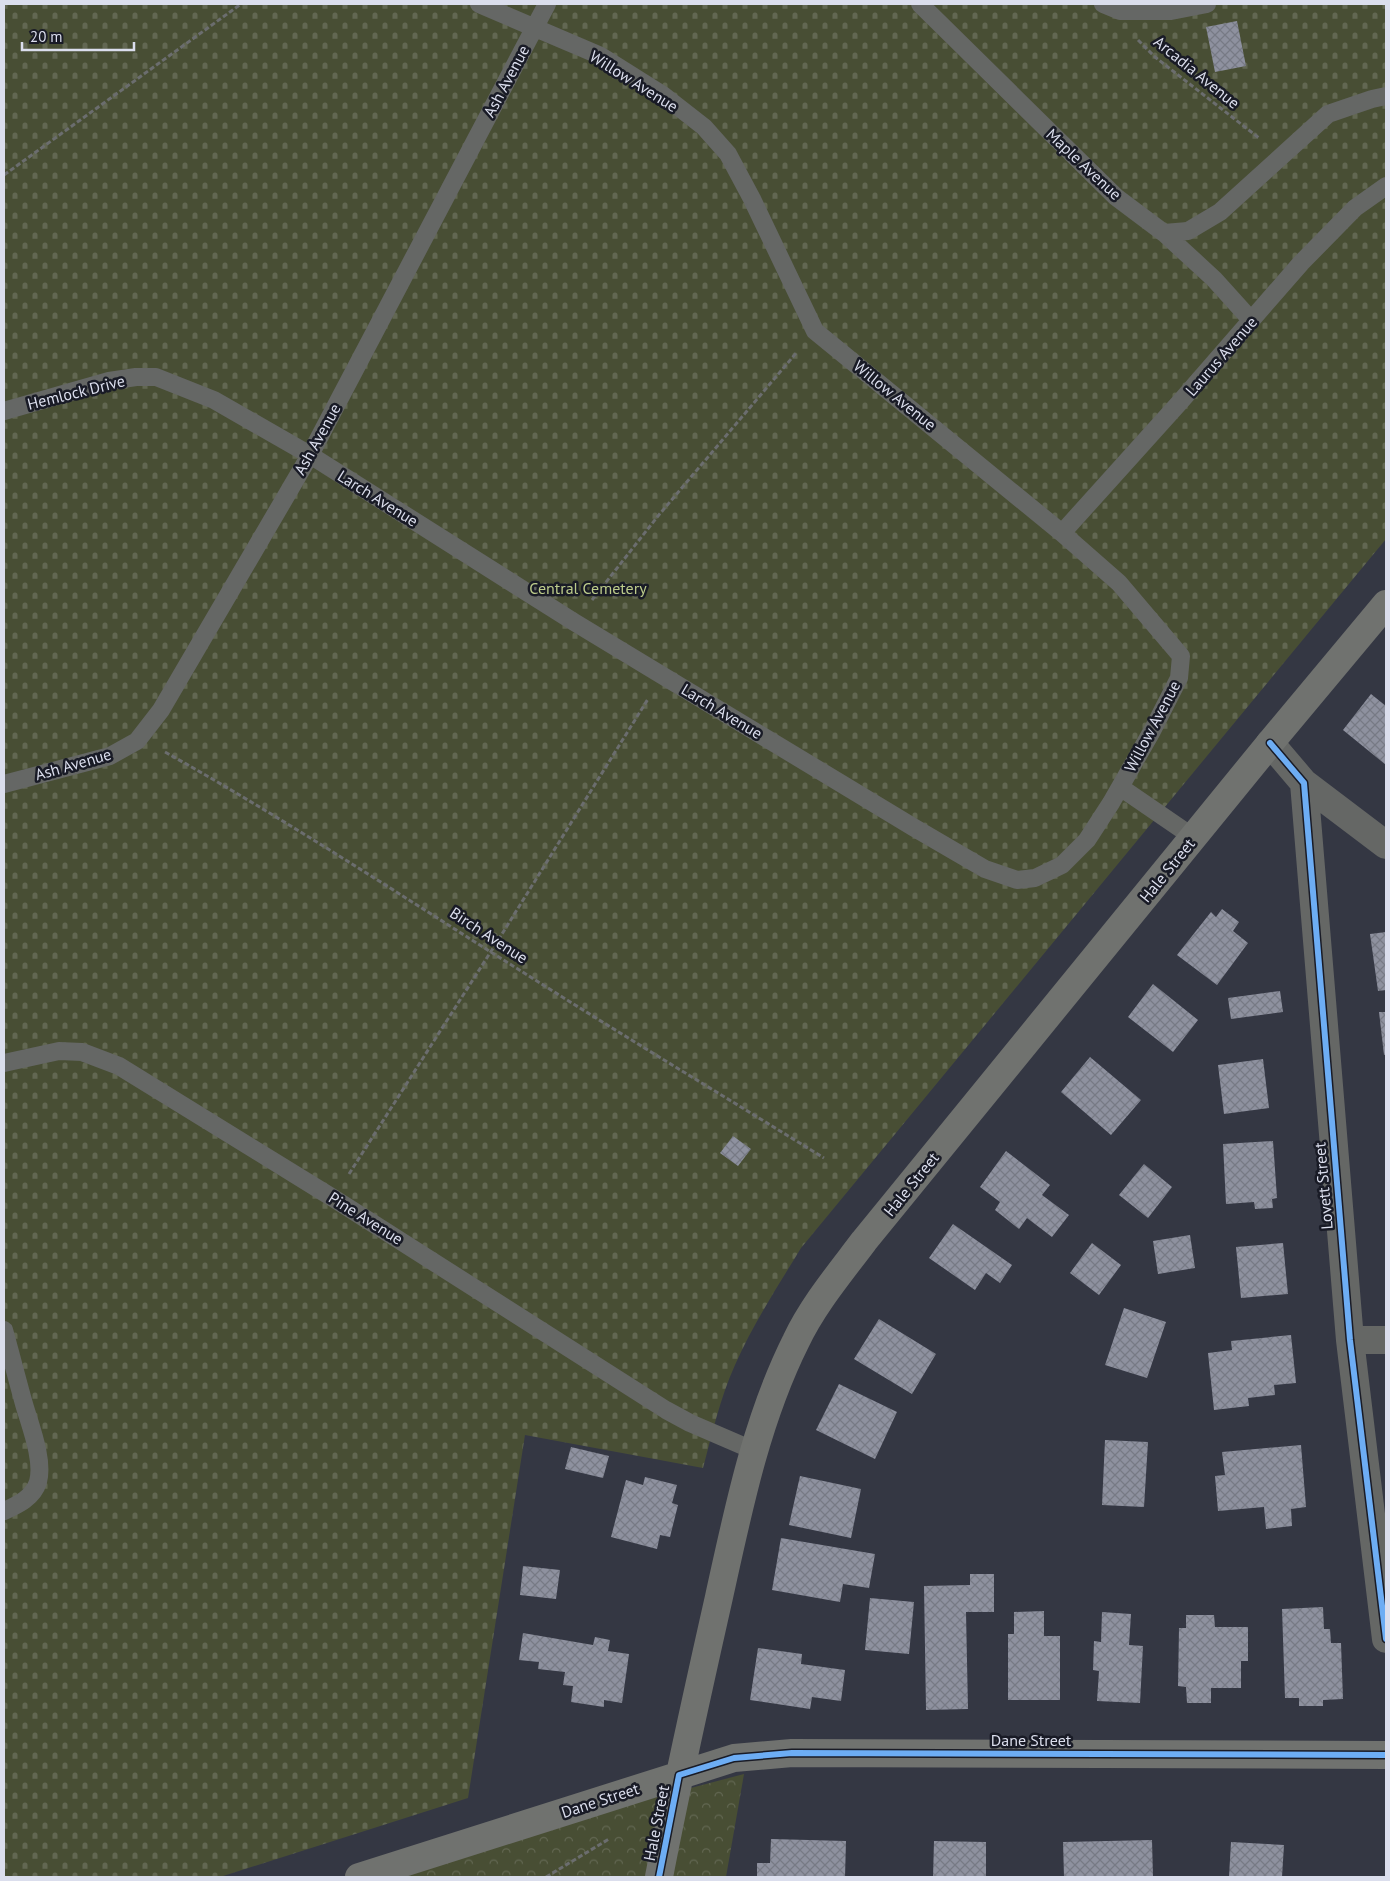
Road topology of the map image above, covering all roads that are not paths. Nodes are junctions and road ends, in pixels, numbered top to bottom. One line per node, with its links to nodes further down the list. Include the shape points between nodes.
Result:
1 (478, 4): 6 (lane, Willow Avenue)
2 (548, 4): 6 (lane, Ash Avenue)
3 (920, 4): 9 (lane, Maple Avenue, via 1116,197)
4 (1103, 4): 5 (lane, via 1120,11 1171,11)
5 (1207, 4)
6 (534, 28): 12 (lane, Ash Avenue); 13 (lane, Willow Avenue, via 601,56 664,95 704,127 728,154 815,331)
7 (1386, 96): 9 (lane, via 1328,114 1220,212 1188,231)
8 (1386, 186): 10 (lane, Laurus Avenue, via 1355,208)
9 (1164, 233): 10 (lane, Maple Avenue, via 1214,279)
10 (1251, 320): 13 (lane, Laurus Avenue)
11 (4, 411): 12 (lane, Hemlock Drive, via 109,381 156,377 214,400)
12 (310, 455): 17 (lane, Ash Avenue, via 161,710 137,741 110,756); 18 (lane, Larch Avenue, via 574,622 984,869 1017,880 1035,878 1062,865 1087,840)
13 (1062, 534): 18 (lane, Willow Avenue, via 1119,583 1181,656 1179,678)
14 (1386, 604): 15 (main road, Hale Street)
15 (1270, 743): 16 (street); 19 (main road, Hale Street)
16 (1304, 783): 20 (street); 23 (street, Lovett Street)
17 (4, 784)
18 (1120, 787): 19 (lane)
19 (1194, 837): 25 (main road, Hale Street, via 826,1292 796,1340)
20 (1386, 845)
21 (4, 1063): 25 (lane, Pine Avenue, via 59,1051 82,1052 119,1066 666,1410 713,1434)
22 (4, 1330): 26 (lane, via 36,1446 39,1471 38,1483 31,1494)
23 (1350, 1340): 24 (street); 27 (street, Lovett Street)
24 (1386, 1340)
25 (755, 1450): 29 (main road, Hale Street, via 738,1510)
26 (4, 1511)
27 (1386, 1638)
28 (1386, 1755): 29 (main road, Dane Street, via 792,1753 734,1758)
29 (679, 1774): 30 (main road, Dane Street); 31 (main road, Hale Street)
30 (358, 1877)
31 (659, 1877)

